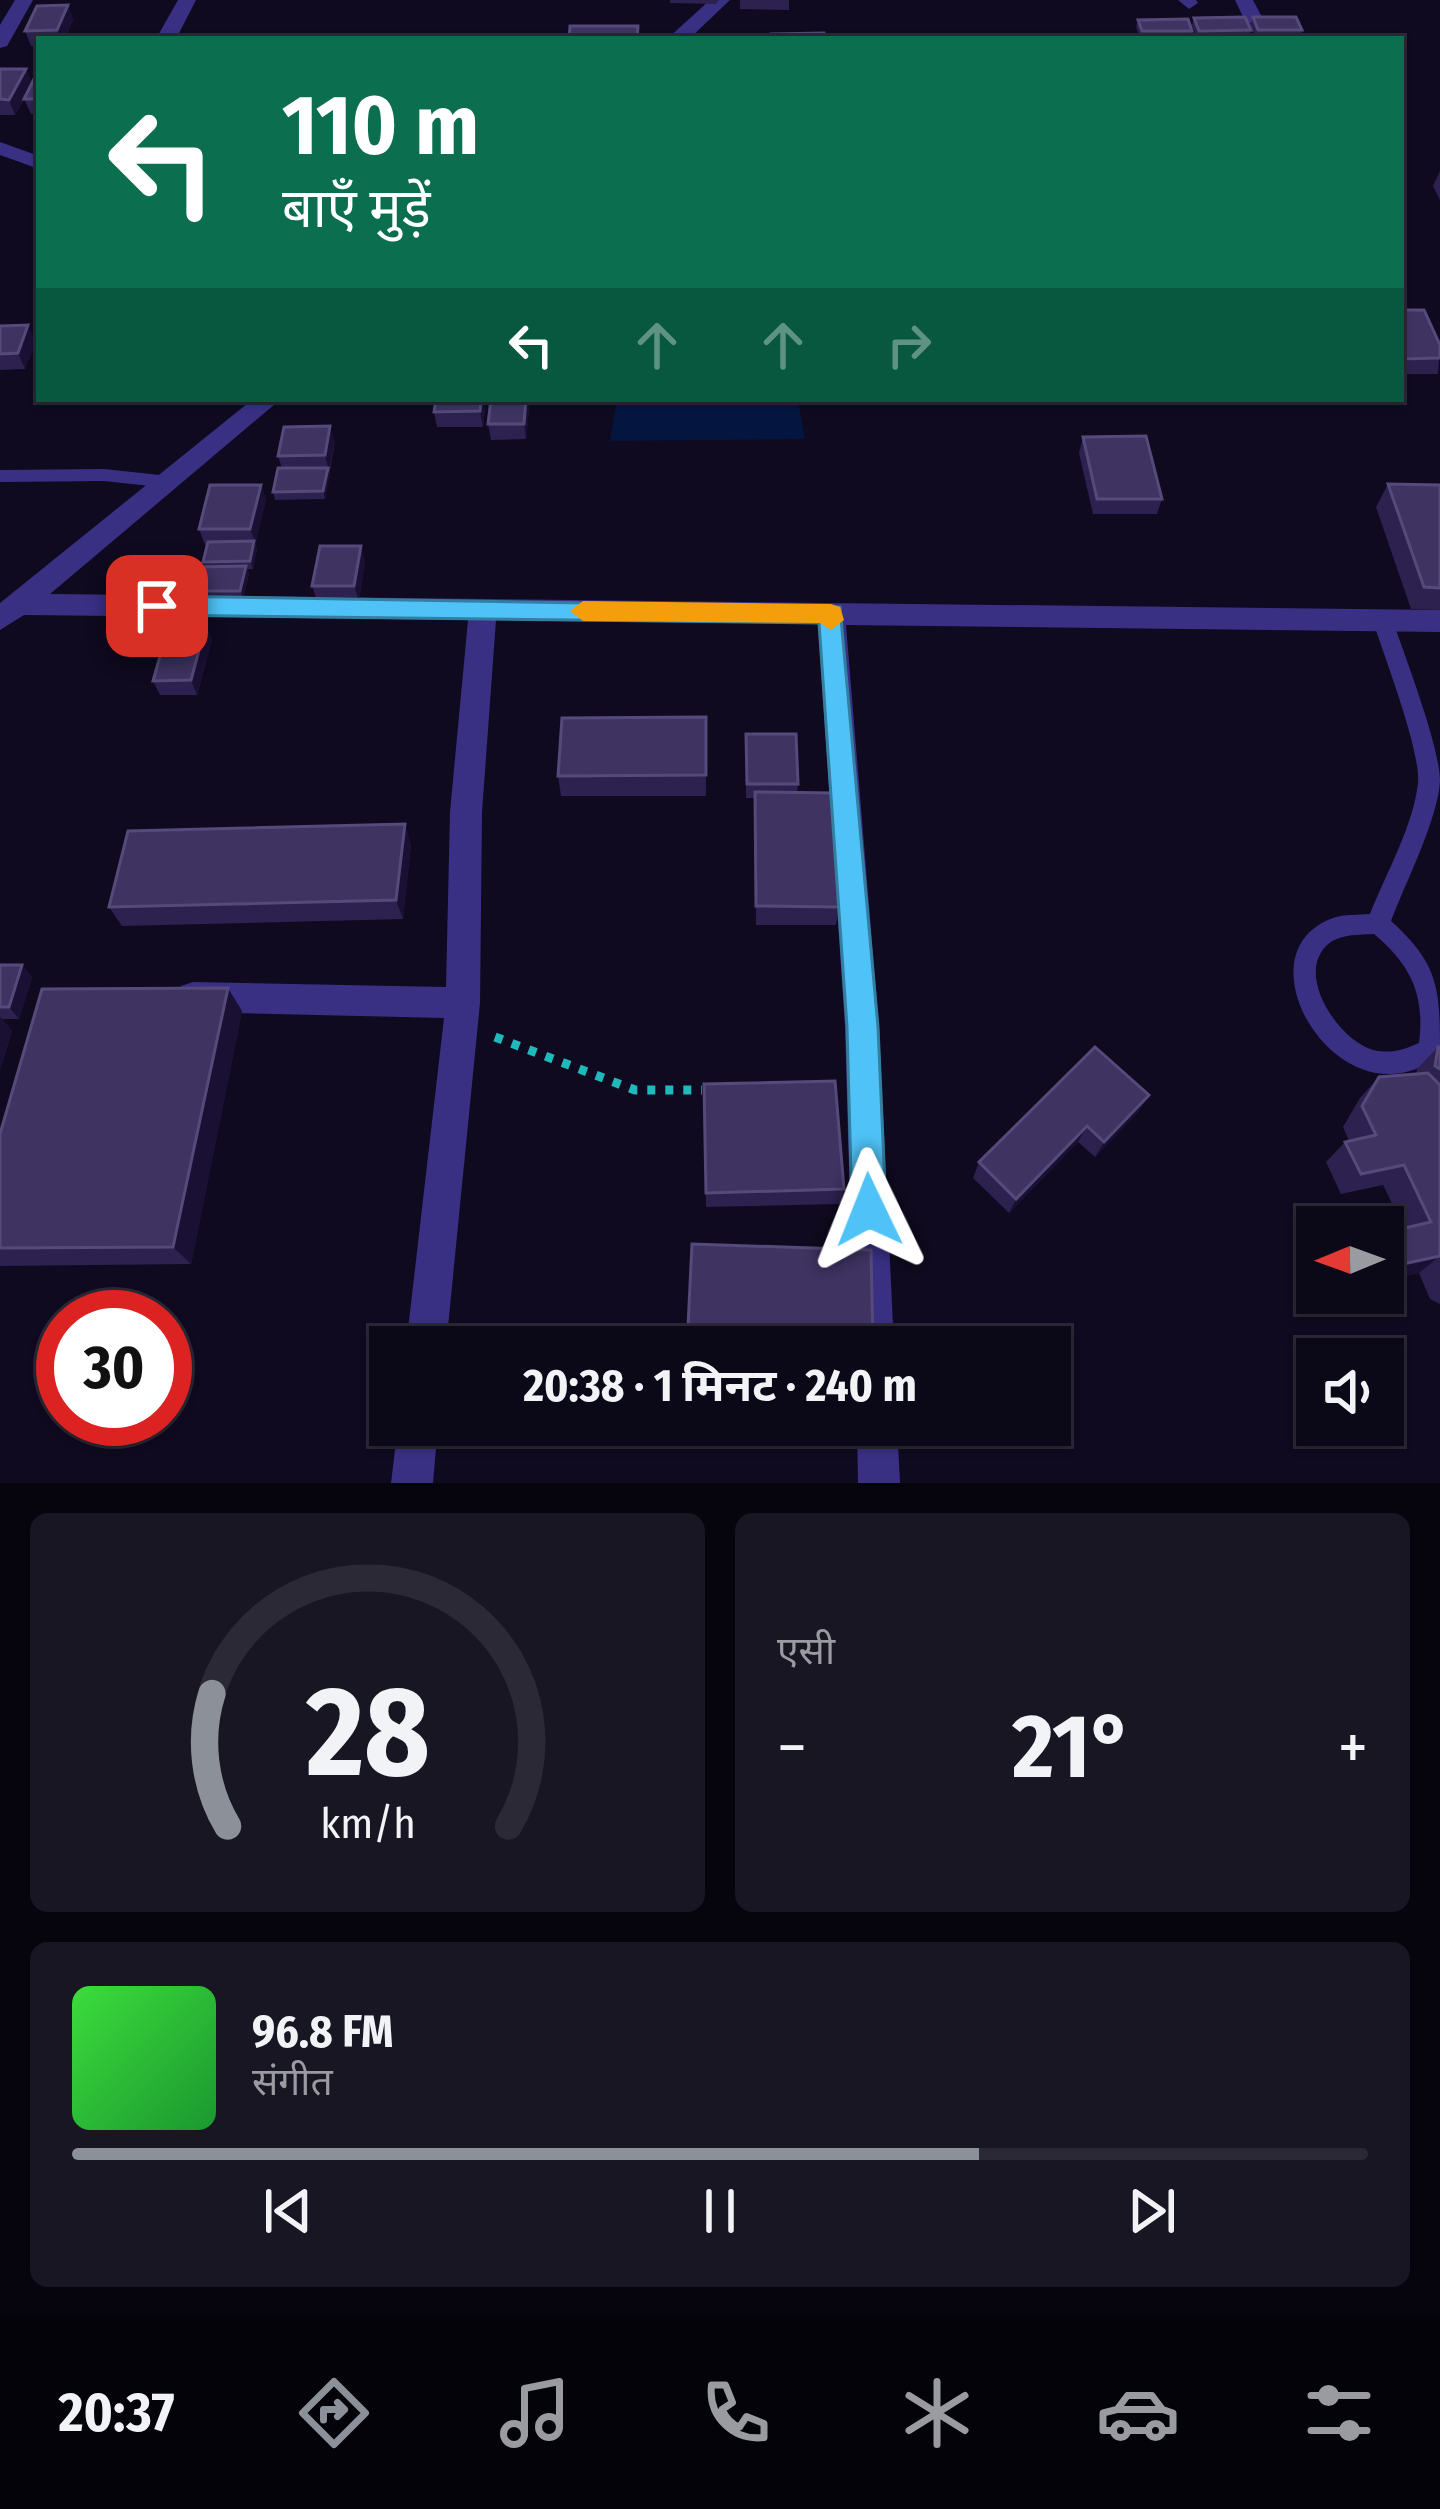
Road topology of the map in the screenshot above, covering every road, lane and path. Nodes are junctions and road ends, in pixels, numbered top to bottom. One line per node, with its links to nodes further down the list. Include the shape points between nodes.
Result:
1 (24, 0): 6 (street)
2 (187, 0): 4 (street)
3 (721, 0): 5 (street)
4 (168, 36)
5 (680, 36)
6 (0, 42)
7 (0, 148): 8 (street)
8 (36, 162)
9 (265, 402): 11 (street)
10 (0, 476): 11 (lane)
11 (169, 482): 12 (street)
12 (6, 607): 13 (street)
13 (483, 610): 14 (street); 19 (street)
14 (831, 614): 15 (street); 22 (street, via 862,1027)
15 (1383, 620): 16 (street); 17 (lane, via 1429,781)
16 (1440, 621)
17 (1378, 924): 17 (lane, via 1340,922 1313,938 1302,956 1323,1026 1354,1054 1393,1064 1430,1050 1440,1016 1425,969)
18 (162, 997): 19 (street)
19 (461, 1014): 20 (path, via 635,1090); 21 (street)
20 (702, 1090)
21 (428, 1326)
22 (873, 1326)
23 (416, 1446): 25 (street)
24 (878, 1446): 26 (street)
25 (412, 1483)
26 (879, 1483)

